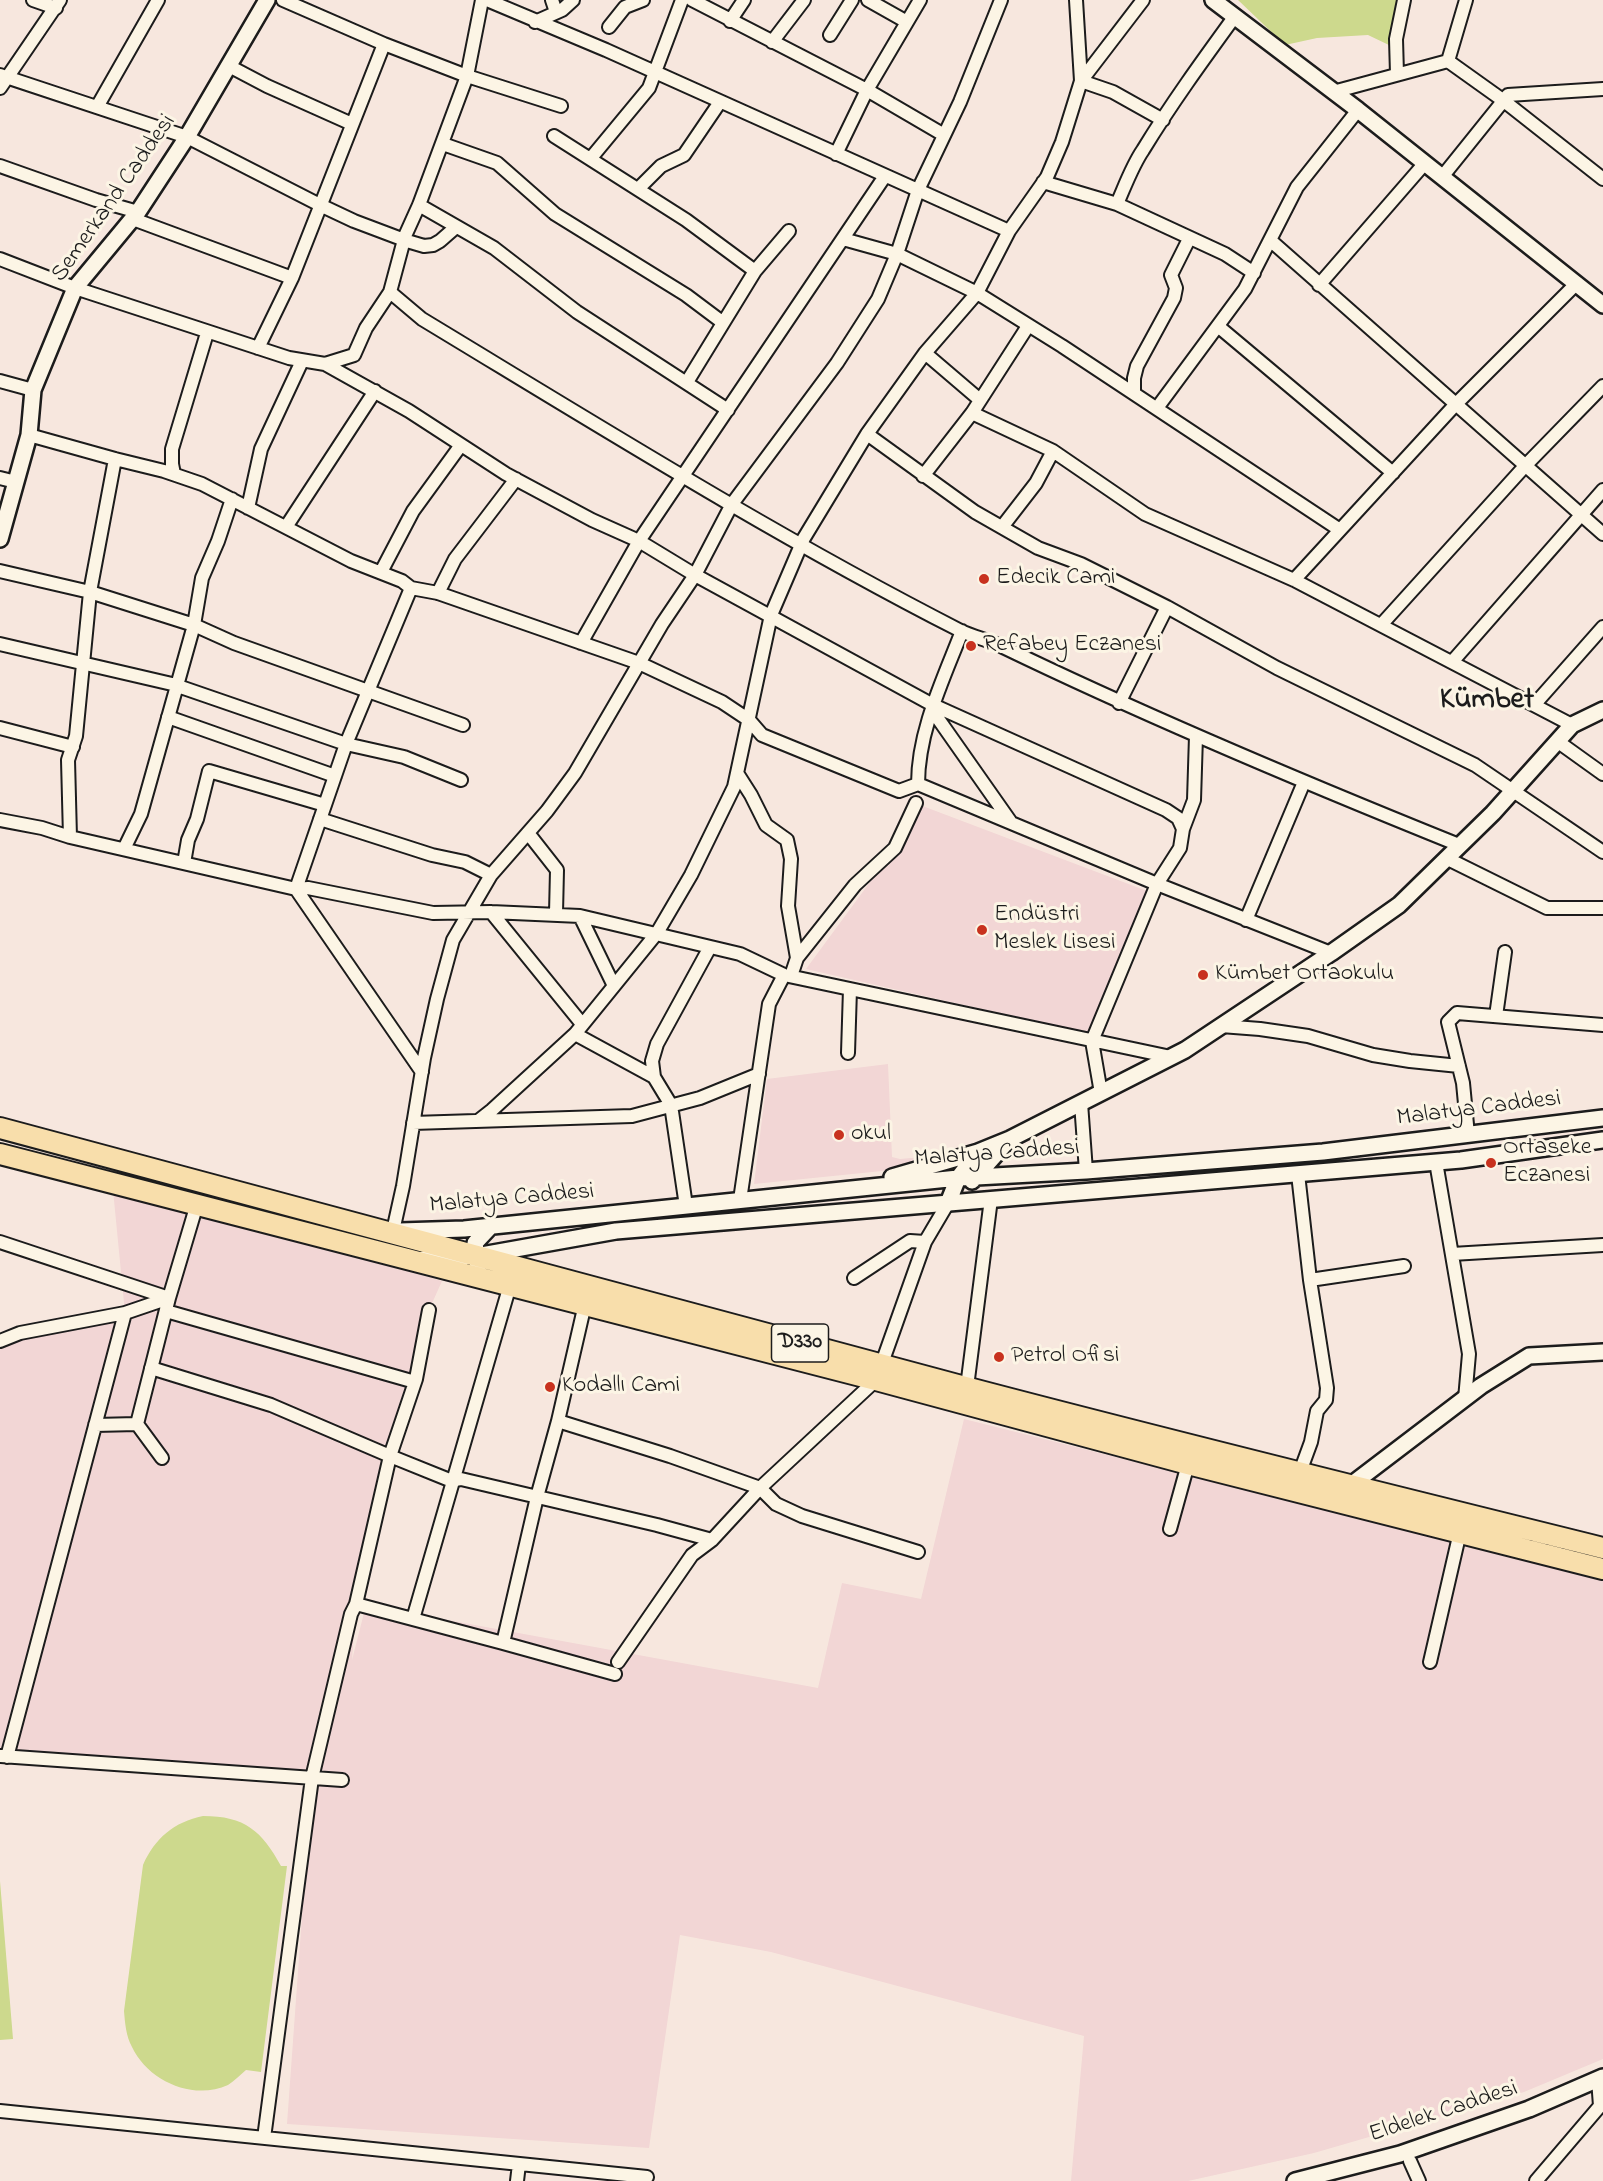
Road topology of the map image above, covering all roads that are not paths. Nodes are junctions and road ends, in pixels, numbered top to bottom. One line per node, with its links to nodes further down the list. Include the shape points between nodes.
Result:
1 (33, 0): 22 (street)
2 (158, 0): 45 (street)
3 (267, 0): 33 (street, Semerkand Caddesi)
4 (283, 0): 31 (street)
5 (482, 0): 36 (street)
6 (573, 0): 23 (street)
7 (643, 0): 28 (street, via 625,7)
8 (682, 0): 34 (street)
9 (692, 0): 25 (street)
10 (744, 0): 25 (street)
11 (804, 0): 30 (street)
12 (852, 0): 29 (street)
13 (868, 0): 27 (street)
14 (920, 0): 27 (street)
15 (1001, 0): 49 (street)
16 (1074, 0): 38 (street)
17 (1143, 0): 38 (street)
18 (1213, 0): 24 (street)
19 (1404, 0): 35 (street, via 1396,39)
20 (1466, 0): 32 (street)
21 (495, 2): 26 (street)
22 (58, 4): 37 (street)
23 (554, 6): 26 (street)
24 (1235, 16): 41 (street); 47 (street)
25 (730, 21): 30 (street)
26 (535, 22): 34 (street)
27 (907, 22): 40 (street)
28 (609, 27)
29 (830, 35)
30 (772, 42): 40 (street)
31 (384, 44): 36 (street); 48 (street)
32 (1448, 61): 35 (street); 42 (street)
33 (229, 66): 48 (street); 51 (street, Semerkand Caddesi)
34 (656, 73): 43 (street); 54 (street, via 649,88)
35 (1397, 74): 41 (street)
36 (467, 76): 44 (street); 52 (street)
37 (2, 80): 45 (street)
38 (1082, 81): 47 (street, via 1113,92); 60 (street, via 1062,142)
39 (1603, 89): 42 (street, via 1508,95)
40 (867, 90): 49 (street); 53 (street)
41 (1334, 92): 46 (street)
42 (1504, 101): 58 (street); 59 (street)
43 (720, 102): 53 (street); 61 (street, via 684,155 661,166)
44 (561, 106)
45 (97, 107): 51 (street)
46 (1358, 110): 55 (street); 73 (street, via 1297,187)
47 (1163, 120): 63 (street, via 1142,151)
48 (352, 124): 64 (street)
49 (944, 135): 62 (street)
50 (554, 136): 54 (street)
51 (187, 137): 64 (street); 66 (street, Semerkand Caddesi)
52 (443, 144): 65 (street); 85 (street, via 497,163 555,214 686,295)
53 (836, 154): 57 (street)
54 (591, 158): 61 (street)
55 (1425, 163): 58 (street); 80 (street)
56 (0, 166): 66 (street)
57 (885, 176): 62 (street); 70 (street)
58 (1442, 177): 79 (street)
59 (1603, 180)
60 (1043, 182): 63 (street); 69 (street)
61 (638, 189): 76 (street)
62 (918, 190): 69 (street); 74 (street)
63 (1117, 204): 71 (street)
64 (320, 205): 72 (street); 78 (street)
65 (420, 205): 67 (street); 72 (street)
66 (136, 216): 78 (street); 81 (street, Semerkand Caddesi)
67 (456, 227): 72 (street, via 432,244 424,246); 94 (street, via 494,248 577,312)
68 (789, 231): 76 (street)
69 (1009, 231): 83 (street)
70 (843, 239): 74 (street); 102 (street)
71 (1189, 239): 77 (street, via 1225,254); 98 (street, via 1171,275 1176,288 1174,298 1137,366)
72 (404, 240): 82 (street)
73 (1270, 240): 77 (street); 80 (street)
74 (897, 254): 83 (street); 119 (street, via 878,299 837,363)
75 (0, 259): 81 (street)
76 (755, 271): 85 (street)
77 (1254, 273): 87 (street)
78 (292, 278): 89 (street)
79 (1577, 283): 84 (street); 100 (street)
80 (1319, 285): 100 (street)
81 (75, 288): 88 (street); 96 (street, Semerkand Caddesi)
82 (390, 292): 92 (street, via 354,355); 112 (street, via 422,319)
83 (977, 294): 86 (street); 90 (street)
84 (1603, 305)
85 (722, 322): 94 (street)
86 (1028, 326): 98 (street); 99 (street)
87 (1219, 327): 101 (street); 110 (street)
88 (207, 333): 89 (street); 111 (street, via 172,449)
89 (258, 348): 91 (street)
90 (925, 353): 99 (street); 104 (street)
91 (302, 361): 92 (street); 120 (street, via 261,449)
92 (325, 364): 97 (street)
93 (0, 381): 96 (street)
94 (687, 382): 102 (street)
95 (1603, 386): 109 (street)
96 (33, 390): 105 (street, Semerkand Caddesi)
97 (375, 391): 106 (street); 122 (street)
98 (1134, 393): 101 (street)
99 (980, 400): 103 (street)
100 (1455, 405): 109 (street); 110 (street)
101 (1157, 408): 124 (street)
102 (728, 410): 112 (street)
103 (972, 413): 107 (street); 113 (street)
104 (867, 434): 113 (street); 128 (street)
105 (29, 435): 108 (street); 116 (street, Semerkand Caddesi)
106 (461, 445): 115 (street); 130 (street, via 413,511)
107 (1053, 451): 123 (street, via 1036,483); 132 (street, via 1145,514)
108 (115, 459): 111 (street); 134 (street)
109 (1525, 466): 121 (street); 139 (street)
110 (1393, 473): 124 (street)
111 (174, 474): 118 (street)
112 (683, 476): 119 (street); 127 (street)
113 (923, 477): 123 (street)
114 (0, 478): 116 (street)
115 (516, 479): 127 (street); 135 (street, via 455,559)
116 (16, 482): 126 (street, Semerkand Caddesi)
117 (1603, 490): 121 (street)
118 (232, 499): 120 (street); 138 (street, via 202,578)
119 (732, 504): 128 (street); 131 (street)
120 (248, 508): 122 (street)
121 (1581, 515): 125 (street); 144 (street)
122 (285, 527): 130 (street)
123 (1002, 527): 136 (street, via 1038,548 1081,564)
124 (1340, 530): 132 (street)
125 (1603, 534)
126 (0, 539)
127 (639, 541): 131 (street); 142 (street)
128 (801, 544): 137 (street); 141 (street)
129 (0, 572): 134 (street)
130 (381, 572): 133 (street)
131 (695, 575): 137 (street); 146 (street)
132 (1294, 580): 139 (street)
133 (411, 588): 135 (street); 148 (street)
134 (90, 592): 138 (street); 145 (street)
135 (438, 593): 142 (street)
136 (1167, 607): 149 (street); 168 (street, via 1278,668 1475,765)
137 (771, 615): 151 (street); 154 (street)
138 (194, 625): 147 (street); 148 (street)
139 (1380, 625): 144 (street)
140 (1603, 627): 150 (street)
141 (962, 631): 149 (street); 151 (street)
142 (581, 643): 146 (street)
143 (0, 644): 145 (street)
144 (1452, 662): 150 (street)
145 (82, 663): 147 (street); 161 (street)
146 (639, 663): 154 (street, via 722,702); 175 (street, via 575,773)
147 (176, 685): 153 (street); 160 (street)
148 (368, 691): 156 (street); 160 (street)
149 (1119, 703): 158 (street)
150 (1533, 705): 155 (street)
151 (932, 707): 167 (street, via 918,762); 173 (street); 174 (street, via 1166,810 1178,818)
152 (1603, 710): 155 (street)
153 (168, 717): 164 (street); 178 (street, via 141,814)
154 (749, 720): 162 (street); 167 (street, via 762,735 899,791)
155 (1572, 724): 159 (street)
156 (463, 725)
157 (0, 728): 161 (street)
158 (1196, 736): 166 (street); 174 (street, via 1194,800)
159 (1557, 741): 163 (street); 168 (street)
160 (346, 744): 164 (street); 165 (street, via 404,757)
161 (73, 747): 176 (street, via 68,760)
162 (737, 773): 191 (street, via 734,787 691,875); 195 (street, via 766,825 788,840 788,906)
163 (1603, 774)
164 (334, 776): 170 (street)
165 (461, 780)
166 (1304, 782): 177 (street); 190 (street)
167 (918, 784): 173 (street)
168 (1514, 791): 177 (street); 179 (street)
169 (916, 803): 195 (street, via 895,848 855,885)
170 (325, 805): 171 (street); 181 (street, via 209,771)
171 (320, 819): 182 (street, via 465,862); 184 (street)
172 (0, 820): 176 (street)
173 (1010, 822): 183 (street)
174 (1183, 829): 183 (street, via 1180,848)
175 (528, 833): 182 (street); 188 (street, via 557,870)
176 (70, 837): 178 (street)
177 (1459, 845): 180 (street)
178 (124, 849): 181 (street)
179 (1603, 852)
180 (1446, 858): 185 (street, via 1548,908); 194 (street, via 1399,905)
181 (184, 863): 184 (street)
182 (491, 875): 186 (street)
183 (1157, 884): 190 (street); 203 (street)
184 (296, 889): 186 (street, via 308,888 433,913); 207 (street)
185 (1603, 908)
186 (470, 911): 187 (street); 207 (street, via 453,940)
187 (492, 912): 188 (street); 202 (street)
188 (556, 913): 189 (street)
189 (580, 916): 191 (street); 197 (street)
190 (1246, 920): 194 (street)
191 (657, 933): 192 (street); 197 (street)
192 (710, 947): 196 (street, via 740,954); 209 (street, via 657,1044 652,1061)
193 (1505, 952): 199 (street)
194 (1331, 953): 201 (street)
195 (797, 958): 196 (street)
196 (787, 976): 198 (street); 208 (street, via 769,1004)
197 (614, 986): 202 (street)
198 (850, 989): 203 (street); 204 (street)
199 (1496, 1016): 200 (street); 206 (street, via 1457,1013 1448,1022)
200 (1603, 1025)
201 (1221, 1026): 205 (street); 206 (street, via 1308,1036 1373,1055)
202 (579, 1029): 209 (street); 214 (street)
203 (1092, 1041): 205 (street); 210 (street)
204 (848, 1053)
205 (1171, 1057): 210 (street)
206 (1459, 1066): 217 (street)
207 (422, 1072): 215 (street)
208 (759, 1074): 212 (street, via 700,1098); 229 (street)
209 (654, 1077): 212 (street)
210 (1101, 1092): 211 (street)
211 (1081, 1103): 218 (street); 223 (street)
212 (671, 1105): 214 (street, via 632,1116); 232 (street)
213 (1603, 1118): 217 (street, Malatya Caddesi)
214 (478, 1120): 215 (street)
215 (413, 1123): 234 (street)
216 (0, 1128): 234 (main road, D330)
217 (1468, 1135): 223 (street, Malatya Caddesi, via 1323,1152)
218 (1010, 1139): 220 (street); 225 (street)
219 (1603, 1140): 222 (street)
220 (978, 1152): 226 (street); 227 (street)
221 (0, 1154): 231 (main road, D330)
222 (1436, 1162): 224 (street); 238 (street)
223 (1086, 1171): 225 (street, Malatya Caddesi)
224 (1298, 1174): 228 (street); 244 (street)
225 (977, 1177): 226 (street, Malatya Caddesi); 230 (street)
226 (958, 1178): 227 (street, Malatya Caddesi); 230 (street)
227 (841, 1190): 229 (street, Malatya Caddesi)
228 (991, 1199): 230 (street); 256 (street)
229 (740, 1200): 232 (street, Malatya Caddesi)
230 (948, 1203): 236 (street); 239 (street, via 616,1231)
231 (197, 1204): 240 (main road, D330); 246 (street)
232 (686, 1206): 233 (street, Malatya Caddesi)
233 (491, 1226): 234 (street, Malatya Caddesi); 239 (street, via 474,1243)
234 (393, 1231): 239 (main road, D330)
235 (0, 1242): 246 (street)
236 (925, 1242): 243 (street, via 910,1241); 254 (street)
237 (1603, 1245): 238 (street)
238 (1452, 1254): 257 (street, via 1469,1354)
239 (476, 1256): 240 (street); 242 (street); 254 (main road, D330)
240 (411, 1259): 242 (main road, D330)
241 (1404, 1266): 244 (street)
242 (479, 1277): 245 (main road, D330)
243 (854, 1278)
244 (1310, 1280): 264 (street, via 1327,1388)
245 (510, 1285): 247 (main road, D330); 265 (street)
246 (169, 1298): 249 (street); 250 (street)
247 (585, 1304): 254 (main road, D330); 258 (street)
248 (429, 1310): 255 (street)
249 (165, 1311): 253 (street); 255 (street)
250 (125, 1313): 251 (street, via 20,1333); 260 (street)
251 (0, 1341)
252 (1603, 1352): 257 (street, via 1529,1356)
253 (151, 1368): 259 (street); 261 (street, via 271,1405)
254 (879, 1372): 256 (main road, D330); 263 (main road, D330); 267 (street)
255 (415, 1382): 261 (street)
256 (967, 1388): 264 (main road, D330)
257 (1465, 1399): 266 (street)
258 (558, 1420): 267 (street); 268 (street)
259 (137, 1424): 260 (street); 262 (street)
260 (95, 1425): 279 (street)
261 (390, 1456): 265 (street); 275 (street)
262 (162, 1458)
263 (1188, 1464): 269 (street); 270 (main road, D330)
264 (1300, 1472): 266 (main road, D330)
265 (452, 1481): 268 (street, via 461,1479); 276 (street)
266 (1351, 1485): 272 (main road, D330)
267 (760, 1488): 271 (street); 273 (street, via 776,1504 802,1516)
268 (537, 1497): 271 (street); 277 (street)
269 (1170, 1529)
270 (1460, 1532): 274 (main road, D330); 278 (street)
271 (712, 1540): 277 (street, via 692,1555 616,1668)
272 (1603, 1548)
273 (918, 1552)
274 (1603, 1569)
275 (356, 1604): 276 (street); 280 (street)
276 (414, 1619): 277 (street)
277 (503, 1643)
278 (1430, 1662)
279 (4, 1756): 280 (street)
280 (312, 1778): 281 (street); 285 (street)
281 (342, 1780)
282 (1601, 2078): 283 (street); 289 (street, Eldelek Caddesi, via 1529,2109 1400,2154)
283 (1601, 2108): 292 (street)
284 (0, 2111): 285 (street)
285 (264, 2138): 287 (street)
286 (1410, 2161): 291 (street)
287 (519, 2164): 288 (street); 290 (street)
288 (647, 2177)
289 (1305, 2180)
290 (517, 2181)
291 (1419, 2181)
292 (1536, 2181)

